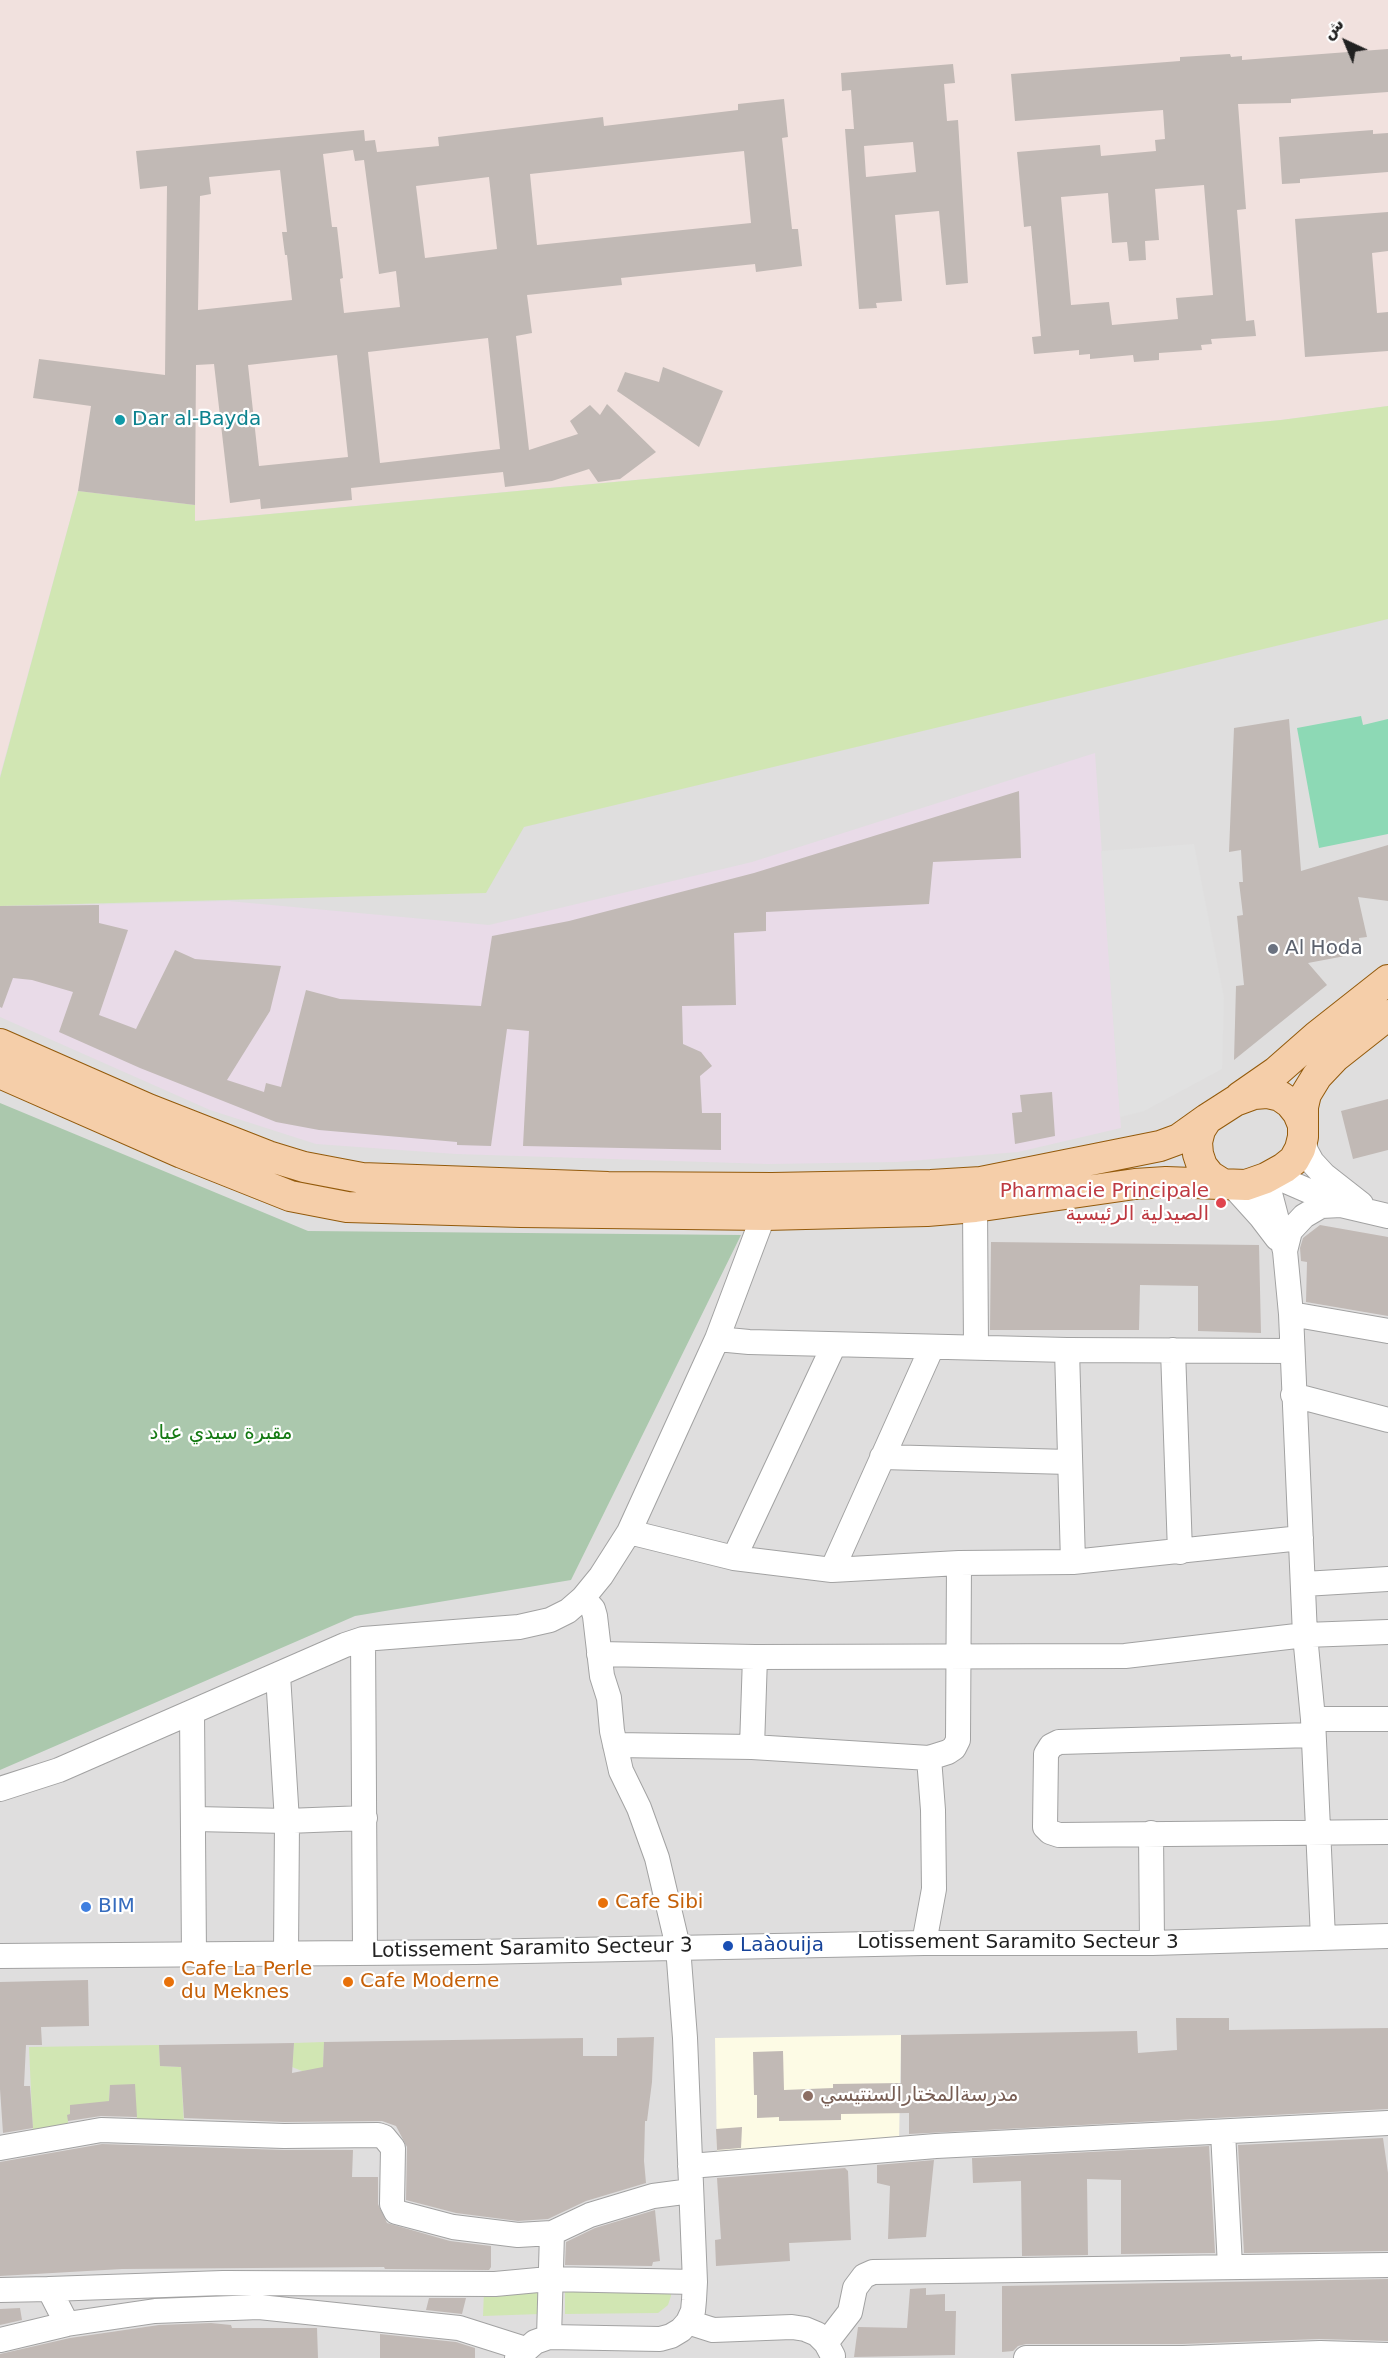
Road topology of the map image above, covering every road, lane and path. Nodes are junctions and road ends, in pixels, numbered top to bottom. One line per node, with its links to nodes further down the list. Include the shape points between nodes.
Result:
1 (1388, 980): 5 (main road, via 1276,1072)
2 (1388, 1015): 8 (main road, via 1317,1076 1306,1094)
3 (0, 1044): 7 (main road)
4 (0, 1073): 7 (main road)
5 (1234, 1101): 6 (main road); 8 (main road, via 1254,1094 1280,1096 1298,1113)
6 (1207, 1119): 10 (main road, via 1198,1136 1198,1154 1210,1176); 11 (main road, via 1179,1139 1160,1146 981,1182)
7 (143, 1121): 11 (main road, via 304,1167 362,1178 521,1198 608,1187)
8 (1303, 1131): 9 (main road, via 1294,1160); 14 (street, via 1306,1151 1324,1175)
9 (1269, 1177): 10 (main road, via 1246,1185); 12 (street); 15 (street)
10 (1227, 1184): 13 (main road, via 1135,1184); 15 (street, via 1262,1216)
11 (769, 1201): 13 (main road, via 927,1210); 18 (street)
12 (1341, 1204): 14 (street); 15 (street, via 1321,1206 1304,1216 1290,1231)
13 (975, 1207): 21 (street)
14 (1380, 1214)
15 (1285, 1251): 16 (street)
16 (1291, 1314): 17 (street); 24 (street)
17 (1388, 1331)
18 (717, 1339): 19 (street); 29 (street)
19 (834, 1345): 20 (street); 32 (street)
20 (932, 1347): 21 (street); 27 (street)
21 (976, 1347): 22 (street)
22 (1067, 1350): 23 (street); 28 (street)
23 (1173, 1350): 24 (street); 31 (street)
24 (1292, 1351): 25 (street)
25 (1293, 1395): 26 (street); 30 (street)
26 (1388, 1420)
27 (882, 1456): 28 (street); 35 (street)
28 (1069, 1462): 33 (street)
29 (629, 1532): 32 (street); 38 (street)
30 (1301, 1538): 31 (street); 37 (street)
31 (1180, 1552): 33 (street)
32 (734, 1558): 35 (street)
33 (1073, 1562): 34 (street)
34 (959, 1563): 35 (street); 44 (street)
35 (832, 1570)
36 (1388, 1580): 37 (street)
37 (1304, 1584): 40 (street)
38 (583, 1598): 41 (street, via 550,1620 519,1627); 42 (street, via 595,1616)
39 (1388, 1632): 40 (street)
40 (1305, 1635): 44 (street, via 1125,1656); 48 (street)
41 (363, 1640): 45 (street); 53 (street)
42 (599, 1654): 43 (street); 49 (street)
43 (754, 1657): 44 (street); 50 (street)
44 (959, 1658): 51 (street, via 958,1740 948,1752)
45 (278, 1675): 46 (street); 55 (street)
46 (192, 1712): 52 (street, via 60,1770); 54 (street)
47 (1388, 1719): 48 (street)
48 (1313, 1727): 56 (street); 58 (street, via 1059,1742 1050,1746 1046,1754 1045,1827 1050,1832)
49 (615, 1745): 50 (street); 63 (street, via 621,1771 657,1858)
50 (752, 1747): 51 (street)
51 (929, 1758): 61 (street, via 933,1889)
52 (0, 1789)
53 (365, 1818): 55 (street); 65 (street)
54 (195, 1819): 55 (street); 66 (street)
55 (287, 1821): 64 (street)
56 (1319, 1831): 57 (street); 58 (street); 60 (street)
57 (1388, 1832)
58 (1151, 1833): 62 (street)
59 (1388, 1936): 60 (street, Lotissement Saramito Secteur 3)
60 (1323, 1938): 62 (street, Lotissement Saramito Secteur 3)
61 (924, 1943): 62 (street, Lotissement Saramito Secteur 3); 63 (street, Lotissement Saramito Secteur 3)
62 (1152, 1943)
63 (678, 1947): 65 (street, Lotissement Saramito Secteur 3); 71 (street)
64 (286, 1953): 65 (street, Lotissement Saramito Secteur 3); 66 (street, Lotissement Saramito Secteur 3)
65 (365, 1953)
66 (194, 1955): 67 (street, Lotissement Saramito Secteur 3)
67 (0, 1956)
68 (1388, 2123): 69 (street)
69 (1223, 2132): 71 (street, via 959,2145); 75 (street)
70 (0, 2148): 73 (street, via 101,2130 378,2135 393,2148 392,2204 396,2212 464,2228 518,2235)
71 (690, 2166): 72 (street)
72 (691, 2191): 73 (street, via 654,2196 601,2212); 77 (street)
73 (552, 2233): 76 (street)
74 (1388, 2265): 75 (street)
75 (1230, 2266): 84 (street, via 873,2272 855,2288 850,2312)
76 (549, 2279): 77 (street); 78 (street, via 495,2284 223,2283); 82 (street)
77 (695, 2282): 80 (street, via 693,2312)
78 (49, 2289): 79 (street); 81 (street)
79 (0, 2290)
80 (688, 2322): 82 (street, via 681,2330 660,2339); 84 (street, via 713,2330 805,2329 817,2334)
81 (67, 2324): 83 (street); 85 (street, via 155,2311 259,2307 459,2328)
82 (549, 2337): 85 (street)
83 (0, 2340)
84 (830, 2350)
85 (521, 2353)
86 (1388, 2355): 88 (street)
87 (1026, 2358): 88 (street)
88 (1182, 2358)

